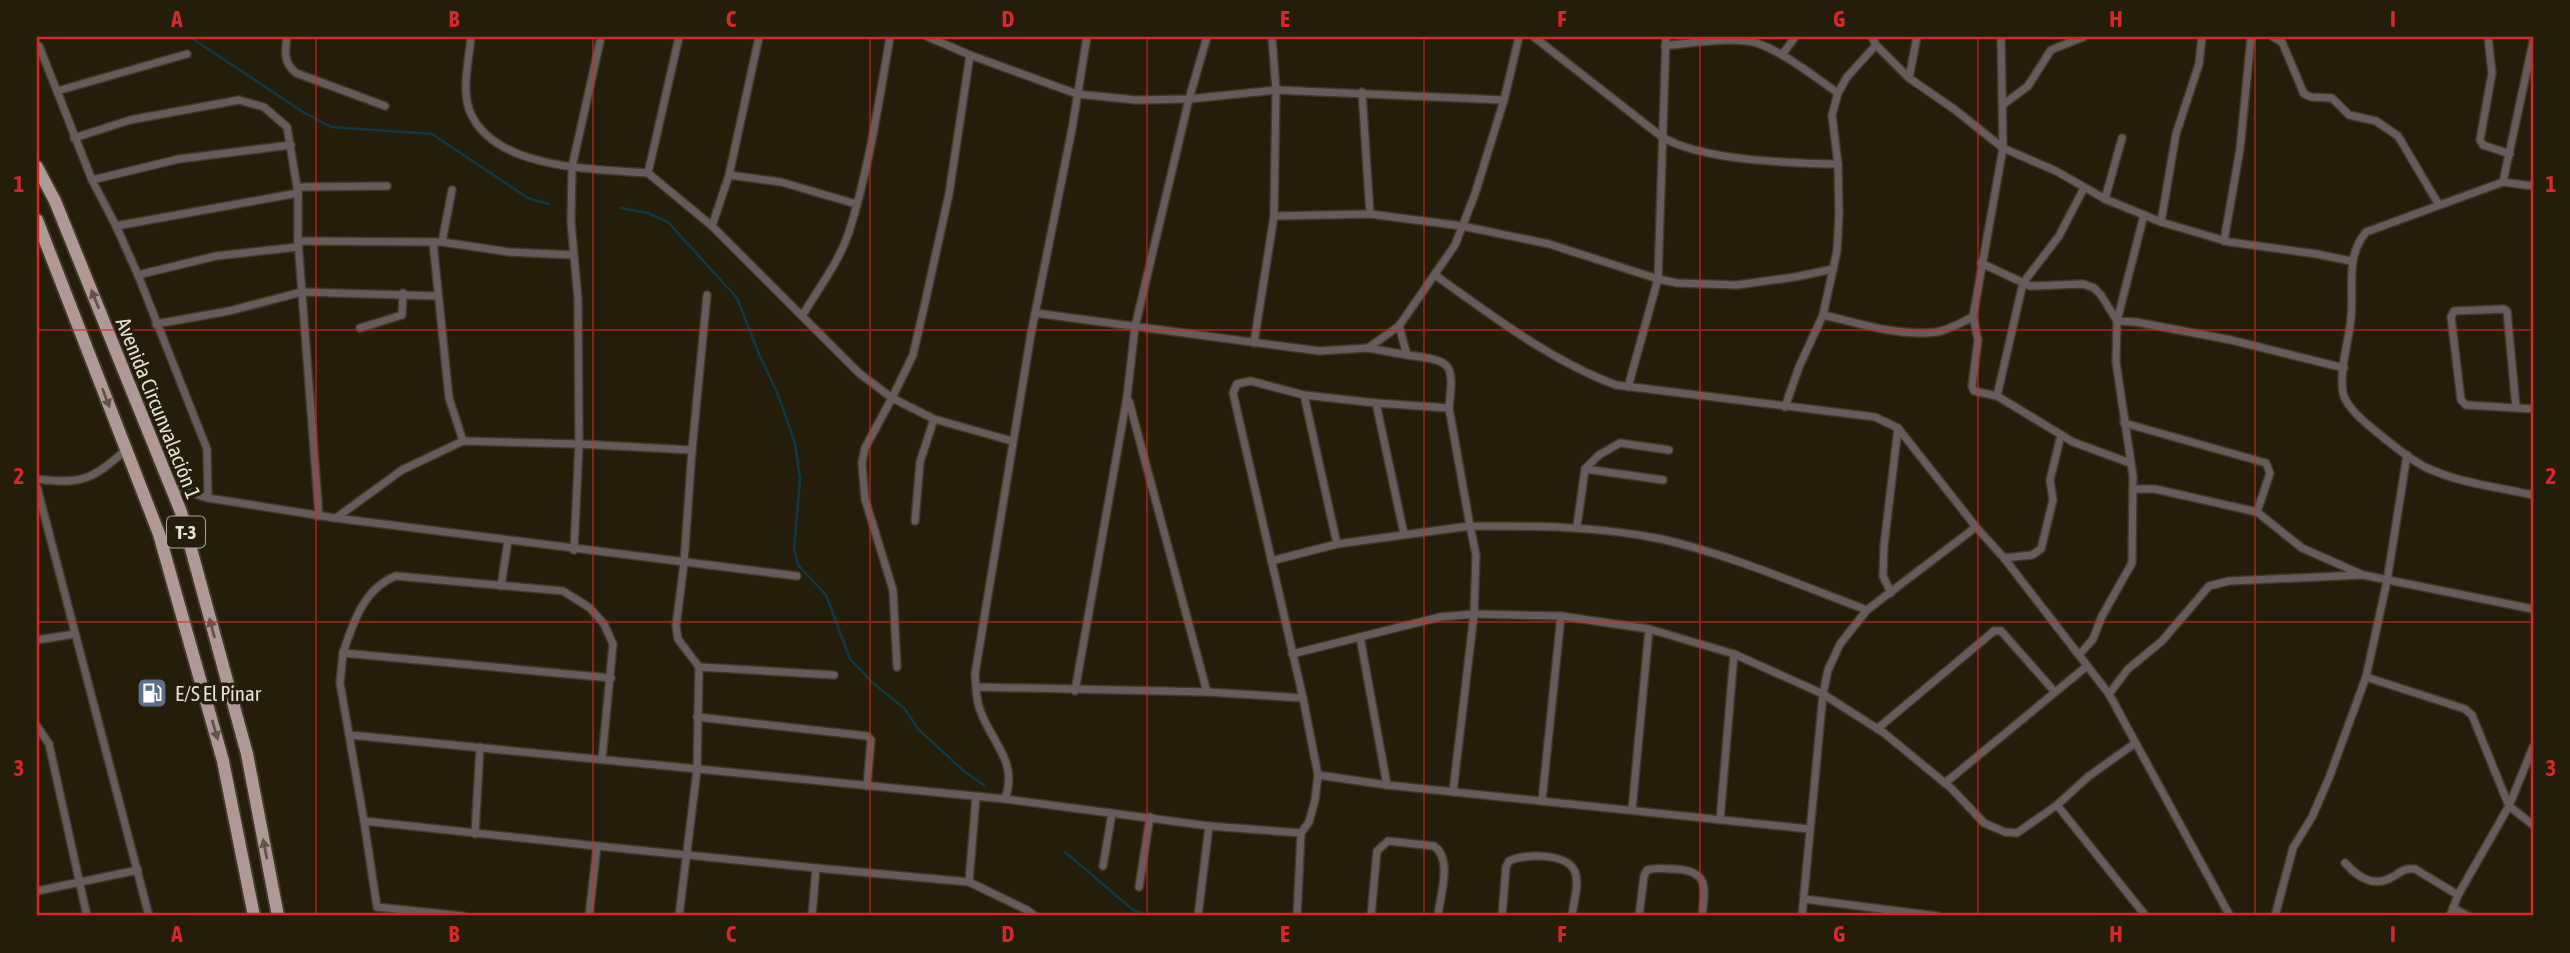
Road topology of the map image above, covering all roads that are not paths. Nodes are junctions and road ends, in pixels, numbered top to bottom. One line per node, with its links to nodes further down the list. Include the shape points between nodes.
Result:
1 (287, 37): 39 (street, via 285,58 296,72)
2 (471, 37): 48 (street, via 467,97 471,116 507,150)
3 (601, 37): 48 (street)
4 (679, 37): 49 (street)
5 (759, 37): 50 (street)
6 (890, 37): 59 (street)
7 (928, 37): 28 (street)
8 (1087, 37): 35 (street)
9 (1207, 37): 36 (street)
10 (1272, 37): 31 (street)
11 (1519, 37): 37 (street)
12 (1534, 37): 40 (street)
13 (1666, 37): 26 (street)
14 (1795, 37): 29 (street)
15 (1872, 37): 24 (street)
16 (1917, 37): 30 (street)
17 (2001, 37): 38 (street)
18 (2083, 37): 38 (street, via 2050,50 2028,86)
19 (2202, 37): 65 (street, via 2200,64 2176,134)
20 (2251, 37): 69 (street, via 2241,149)
21 (2273, 37): 60 (street, via 2281,42 2304,93 2332,98 2349,115 2375,121 2398,136)
22 (2488, 37): 45 (street, via 2492,73 2480,140)
23 (2533, 42): 45 (street)
24 (1876, 45): 30 (street); 34 (street)
25 (39, 46): 32 (street)
26 (1665, 46): 29 (street, via 1752,42); 40 (street)
27 (187, 54): 32 (street)
28 (971, 55): 35 (street); 102 (street, via 949,194 913,355)
29 (1782, 55): 34 (street)
30 (1909, 78): 44 (street)
31 (1276, 90): 33 (street); 36 (street); 63 (street)
32 (57, 91): 41 (street)
33 (1362, 92): 37 (street); 61 (street)
34 (1838, 93): 46 (street, via 1832,115)
35 (1077, 94): 36 (street); 85 (street)
36 (1189, 99): 92 (street)
37 (1504, 100): 68 (street)
38 (2004, 104): 44 (street)
39 (385, 106)
40 (1662, 137): 46 (street, via 1679,147 1738,157); 79 (street)
41 (74, 138): 43 (street, via 130,120 239,100 272,113 287,127); 51 (street)
42 (2122, 138): 58 (street)
43 (290, 145): 51 (street, via 179,159); 56 (street)
44 (2003, 148): 55 (street); 75 (street)
45 (2510, 154): 52 (street)
46 (1838, 164): 76 (street)
47 (37, 167): 124 (main road, Avenida Circunvalación 1 / T-3, one-way to 47)
48 (572, 167): 49 (street); 73 (street)
49 (648, 173): 67 (street)
50 (729, 175): 59 (street, via 781,182); 67 (street)
51 (92, 180): 66 (street)
52 (2503, 182): 54 (street); 60 (street)
53 (387, 186): 56 (street)
54 (2533, 186)
55 (2084, 188): 58 (street); 80 (street, via 2059,236)
56 (297, 190): 66 (street); 72 (street)
57 (452, 190): 71 (street)
58 (2105, 199): 62 (street)
59 (856, 204): 87 (street, via 840,253)
60 (2439, 205): 74 (street, via 2367,232)
61 (1370, 214): 63 (street); 68 (street)
62 (2144, 215): 65 (street); 89 (street)
63 (1274, 216): 94 (street)
64 (37, 220): 115 (main road, T-3, one-way to 115)
65 (2161, 222): 69 (street)
66 (116, 226): 77 (street)
67 (712, 226): 87 (street)
68 (1462, 226): 78 (street); 79 (street, via 1549,244)
69 (2224, 240): 74 (street)
70 (433, 242): 71 (street); 72 (street); 84 (street)
71 (442, 242): 73 (street)
72 (298, 244): 77 (street, via 216,256); 81 (street)
73 (573, 255): 114 (street, via 578,299)
74 (2351, 261): 97 (street, via 2351,318)
75 (1982, 263): 80 (street); 88 (street)
76 (1833, 269): 79 (street, via 1737,285); 86 (street)
77 (138, 275): 90 (street)
78 (1435, 275): 91 (street); 98 (street, via 1497,320 1591,376)
79 (1658, 279): 98 (street)
80 (2023, 283): 89 (street, via 2094,288); 100 (street)
81 (302, 292): 82 (street); 90 (street); 129 (street)
82 (404, 293): 84 (street); 93 (street, via 402,315)
83 (707, 295): 116 (street)
84 (437, 296): 112 (street, via 449,397)
85 (1035, 313): 92 (street); 113 (street)
86 (1823, 315): 88 (street, via 1916,332 1940,332); 104 (street)
87 (802, 316): 102 (street)
88 (1973, 317): 100 (street, via 1978,340 1973,387 1976,392)
89 (2117, 321): 97 (street, via 2231,340); 109 (street, via 2116,362)
90 (156, 324): 127 (street, via 206,449)
91 (1399, 326): 95 (street); 96 (street)
92 (1135, 327): 94 (street); 101 (street)
93 (360, 328)
94 (1254, 343): 95 (street, via 1319,351)
95 (1368, 348): 96 (street)
96 (1407, 355): 106 (street, via 1446,364 1452,375)
97 (2344, 368): 118 (street, via 2343,395 2362,420)
98 (1628, 387): 104 (street)
99 (1304, 396): 103 (street); 137 (street); 140 (street, via 1251,381 1237,384 1233,393)
100 (1997, 396): 111 (street)
101 (1128, 397): 166 (street); 167 (street)
102 (891, 398): 108 (street); 161 (street, via 862,463 865,499 893,590)
103 (1376, 403): 106 (street); 135 (street)
104 (1785, 407): 110 (street, via 1875,417)
105 (2516, 407): 105 (street, via 2507,311 2454,311 2461,400 2466,405); 107 (street)
106 (1449, 408): 132 (street)
107 (2533, 409)
108 (934, 419): 113 (street); 131 (street, via 920,462)
109 (2124, 423): 119 (street); 128 (street, via 2266,463 2270,473)
110 (1898, 428): 134 (street); 146 (street, via 1884,546 1883,576)
111 (2061, 435): 119 (street); 139 (street, via 2041,549 2032,555)
112 (463, 441): 114 (street); 130 (street, via 402,470)
113 (1012, 441): 165 (street)
114 (579, 444): 116 (street); 138 (street)
115 (126, 450): 121 (street, via 82,481); 219 (main road, T-3, one-way to 219, via 159,534 223,761)
116 (692, 450): 141 (street)
117 (1669, 450): 120 (street, via 1620,443)
118 (2407, 455): 126 (street, via 2461,479); 144 (street)
119 (2130, 463): 125 (street)
120 (1585, 469): 122 (street); 133 (street)
121 (37, 479)
122 (1663, 480)
123 (37, 487): 152 (street)
124 (173, 487): 127 (street); 220 (main road, Avenida Circunvalación 1 / T-3, one-way to 124, via 247,754)
125 (2133, 489): 128 (street, via 2155,489); 158 (street, via 2132,563 2093,639)
126 (2533, 495)
127 (208, 498): 129 (street)
128 (2257, 512): 142 (street, via 2302,548)
129 (319, 516): 130 (street)
130 (335, 518): 136 (street)
131 (915, 520)
132 (1470, 526): 133 (street); 135 (street); 149 (street, via 1476,555)
133 (1577, 526): 148 (street, via 1661,539)
134 (1976, 527): 139 (street); 146 (street)
135 (1404, 534): 137 (street)
136 (508, 541): 138 (street); 145 (street)
137 (1337, 544): 140 (street)
138 (574, 550): 141 (street)
139 (2004, 558): 158 (street)
140 (1271, 561): 156 (street)
141 (684, 563): 143 (street); 160 (street, via 676,626 678,639)
142 (2363, 575): 144 (street); 170 (street, via 2229,581 2209,586)
143 (797, 576)
144 (2387, 580): 147 (street); 163 (street)
145 (500, 586): 155 (street, via 396,576 386,579 357,613); 164 (street, via 563,591 590,608 613,645)
146 (1891, 593): 148 (street)
147 (2533, 609)
148 (1867, 610): 169 (street, via 1840,644)
149 (1474, 614): 150 (street); 153 (street, via 1440,617); 185 (street)
150 (1561, 616): 151 (street); 188 (street)
151 (1649, 629): 157 (street); 191 (street)
152 (75, 634): 154 (street); 206 (street)
153 (1360, 637): 156 (street); 183 (street)
154 (37, 640)
155 (343, 653): 164 (street); 175 (street, via 340,683)
156 (1292, 654): 171 (street)
157 (1734, 654): 169 (street); 194 (street)
158 (2079, 655): 159 (street)
159 (2087, 666): 168 (street); 170 (street)
160 (699, 667): 162 (street); 172 (street)
161 (897, 667)
162 (834, 675)
163 (2366, 677): 190 (street, via 2472,715); 239 (street, via 2329,778 2293,848)
164 (611, 678): 179 (street)
165 (976, 687): 166 (street); 187 (street, via 979,708 1009,768)
166 (1075, 691): 167 (street)
167 (1207, 692): 171 (street)
168 (2055, 692): 174 (street, via 2001,631 1994,631); 182 (street)
169 (1822, 694): 174 (street); 198 (street)
170 (2109, 694): 176 (street)
171 (1303, 698): 181 (street)
172 (697, 717): 180 (street); 184 (street, via 867,736 871,740)
173 (37, 726): 207 (street, via 49,744)
174 (1877, 729): 182 (street)
175 (350, 735): 177 (street); 195 (street)
176 (2134, 744): 189 (street); 238 (street)
177 (481, 747): 179 (street); 200 (street)
178 (2533, 747): 190 (street)
179 (602, 759): 180 (street)
180 (697, 770): 184 (street); 202 (street)
181 (1318, 775): 183 (street); 199 (street, via 1312,811)
182 (1945, 783): 189 (street, via 1984,823 2005,832 2017,833)
183 (1387, 785): 185 (street)
184 (867, 786): 186 (street)
185 (1452, 792): 188 (street)
186 (976, 797): 187 (street); 208 (street)
187 (1005, 799): 192 (street)
188 (1542, 801): 191 (street)
189 (2057, 805): 216 (street)
190 (2510, 806): 196 (street); 211 (street)
191 (1632, 810): 194 (street)
192 (1112, 813): 193 (street); 204 (street)
193 (1150, 817): 197 (street); 209 (street)
194 (1720, 820): 198 (street)
195 (364, 821): 200 (street); 213 (street)
196 (2533, 825)
197 (1209, 826): 199 (street); 227 (street)
198 (1809, 829): 212 (street)
199 (1301, 833): 228 (street)
200 (475, 834): 201 (street)
201 (597, 846): 202 (street); 223 (street)
202 (685, 853): 205 (street); 224 (street)
203 (2345, 863): 211 (street, via 2358,877 2379,882 2415,869)
204 (1103, 866)
205 (816, 868): 208 (street); 225 (street)
206 (138, 870): 207 (street); 218 (street)
207 (80, 882): 210 (street); 217 (street)
208 (969, 882): 226 (street)
209 (1139, 887)
210 (37, 891)
211 (2458, 895): 214 (street)
212 (1804, 899): 215 (street); 235 (street)
213 (377, 907): 221 (street); 222 (street)
214 (2453, 908): 240 (street); 241 (street)
215 (1890, 914): 236 (street)
216 (2145, 915)
217 (87, 916)
218 (149, 916)
219 (254, 916)
220 (278, 916)
221 (379, 916)
222 (463, 916)
223 (589, 916)
224 (679, 916)
225 (812, 916)
226 (1035, 916)
227 (1198, 916)
228 (1297, 916)
229 (1371, 916): 230 (street, via 1377,851 1388,841 1434,846 1442,854)
230 (1438, 916)
231 (1502, 916): 232 (street, via 1506,867 1509,861 1528,855 1565,860 1571,865 1576,874)
232 (1572, 916)
233 (1639, 916): 234 (street, via 1644,876 1653,868 1695,872 1705,888)
234 (1702, 916)
235 (1802, 916)
236 (1925, 916): 237 (street)
237 (1937, 916)
238 (2230, 916)
239 (2275, 916)
240 (2450, 916)
241 (2468, 916)

